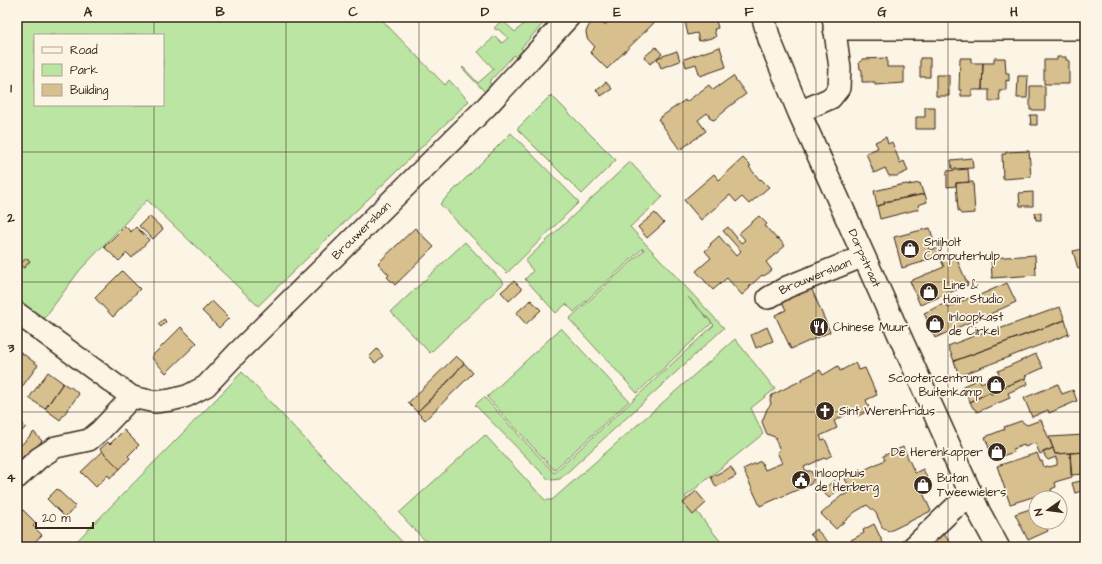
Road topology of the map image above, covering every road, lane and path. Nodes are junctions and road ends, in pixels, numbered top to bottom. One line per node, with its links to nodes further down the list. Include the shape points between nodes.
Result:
1 (569, 17): 9 (street, Brouwerslaan, via 487,106 206,386 187,396 171,400 155,402)
2 (763, 17): 5 (main road, Dorpstraat)
3 (833, 23): 4 (street); 5 (street, via 840,68 839,88 831,98)
4 (1085, 29)
5 (799, 112): 6 (main road, Dorpstraat)
6 (864, 256): 7 (street, Brouwerslaan, via 800,281); 11 (main road, Dorpstraat)
7 (768, 298)
8 (17, 313): 9 (street, Brouwerslaan)
9 (132, 397): 10 (street, via 89,440 56,447 38,458)
10 (17, 478)
11 (976, 505): 12 (street, via 954,508); 13 (main road, Dorpstraat); 14 (main road, Dorpstraat)
12 (913, 547)
13 (987, 547)
14 (998, 547)

